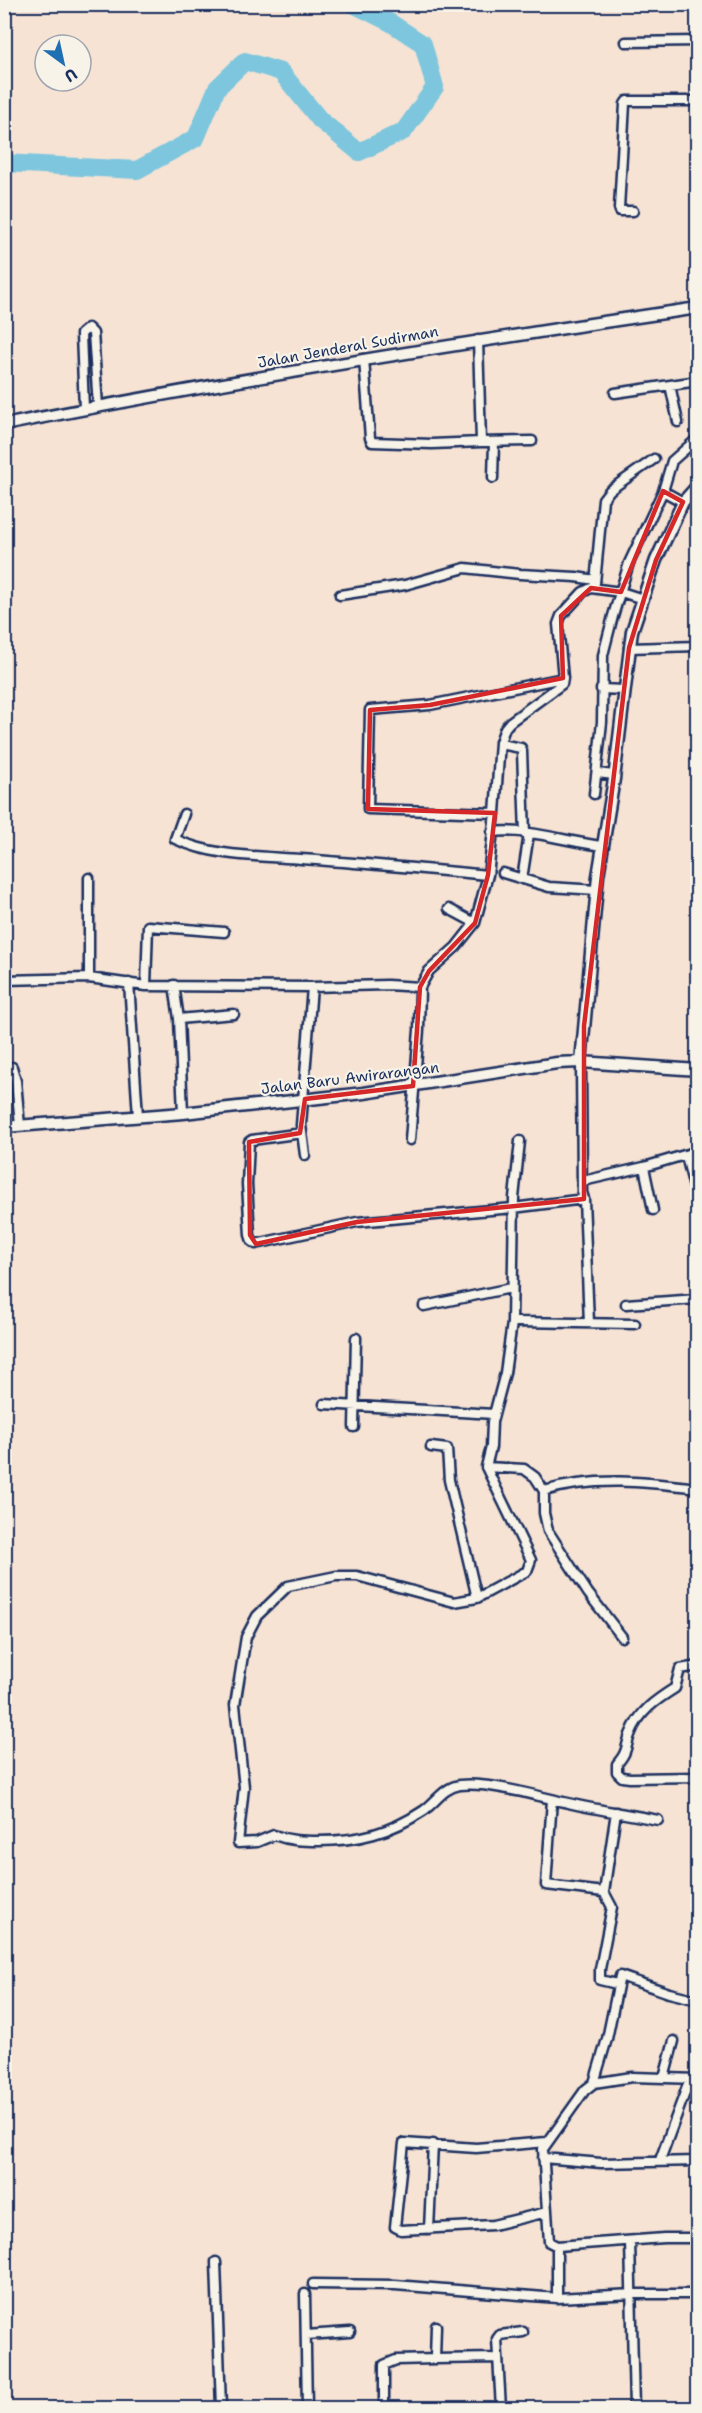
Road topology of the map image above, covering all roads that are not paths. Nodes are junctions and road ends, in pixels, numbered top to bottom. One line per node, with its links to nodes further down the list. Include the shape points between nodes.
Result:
1 (635, 4): 2 (street)
2 (670, 4)
3 (698, 41): 4 (street)
4 (626, 42)
5 (698, 101): 6 (street, via 625,104 619,208)
6 (633, 212)
7 (698, 308): 8 (street, Jalan Jenderal Sudirman)
8 (478, 340): 9 (street, Jalan Jenderal Sudirman); 18 (street)
9 (364, 359): 13 (street, Jalan Jenderal Sudirman); 18 (street, via 372,442)
10 (698, 381): 11 (street)
11 (670, 385): 12 (street); 15 (street)
12 (615, 393)
13 (98, 406): 14 (street, Jalan Jenderal Sudirman); 14 (street, via 93,333 88,328 81,334)
14 (84, 409): 16 (street, Jalan Jenderal Sudirman)
15 (678, 422)
16 (4, 425)
17 (698, 438): 24 (street, via 672,461)
18 (481, 441): 20 (street)
19 (532, 441): 20 (street)
20 (494, 442): 22 (street)
21 (654, 459): 26 (street, via 603,499)
22 (493, 478)
23 (698, 485): 25 (street)
24 (665, 493): 25 (street); 27 (street, via 629,563)
25 (680, 500): 29 (street)
26 (595, 585): 27 (street); 28 (street, via 576,577 465,568 405,585); 32 (street, via 561,616)
27 (624, 592): 29 (street); 33 (street, via 603,655)
28 (340, 595)
29 (641, 599): 31 (street)
30 (698, 646): 31 (street)
31 (629, 648): 34 (street)
32 (563, 678): 35 (street, via 554,691 510,722); 39 (street, via 430,705 370,710 368,809)
33 (605, 689): 34 (street); 36 (street)
34 (622, 690): 36 (street)
35 (500, 744): 39 (street); 42 (street, via 522,751)
36 (606, 755): 37 (street); 37 (street)
37 (605, 775): 38 (street); 43 (street)
38 (594, 794)
39 (495, 813): 41 (street)
40 (184, 814): 45 (street, via 175,839 213,851)
41 (492, 832): 42 (street); 45 (street)
42 (527, 834): 43 (street); 47 (street)
43 (602, 846): 48 (street)
44 (503, 873): 47 (street)
45 (488, 875): 50 (street)
46 (89, 878): 52 (street)
47 (522, 879): 48 (street, via 549,887)
48 (592, 889): 61 (street)
49 (449, 909): 50 (street)
50 (475, 923): 58 (street, via 429,971)
51 (224, 932): 55 (street, via 148,926)
52 (89, 978): 53 (street); 54 (street)
53 (4, 980)
54 (129, 983): 55 (street); 67 (street)
55 (146, 986): 56 (street)
56 (174, 986): 57 (street); 60 (street)
57 (312, 987): 58 (street); 65 (street)
58 (420, 987): 64 (street)
59 (234, 1014): 60 (street)
60 (179, 1018): 66 (street)
61 (581, 1062): 63 (street, Jalan Baru Awirarangan); 64 (street, Jalan Baru Awirarangan); 77 (street)
62 (12, 1067): 68 (street)
63 (698, 1070)
64 (413, 1086): 65 (street, Jalan Baru Awirarangan); 71 (street)
65 (305, 1099): 66 (street, Jalan Baru Awirarangan); 70 (street)
66 (183, 1113): 67 (street, Jalan Baru Awirarangan)
67 (138, 1116): 68 (street, Jalan Baru Awirarangan)
68 (20, 1126): 69 (street, Jalan Baru Awirarangan)
69 (4, 1127)
70 (302, 1133): 74 (street); 80 (street, via 249,1142 247,1184 254,1244 357,1222)
71 (410, 1140)
72 (520, 1141): 80 (street)
73 (698, 1151): 75 (street)
74 (305, 1155)
75 (686, 1156): 76 (street); 79 (street)
76 (644, 1167): 77 (street); 81 (street)
77 (583, 1181): 78 (street)
78 (584, 1199): 80 (street); 87 (street)
79 (697, 1199)
80 (514, 1208): 82 (street)
81 (652, 1210)
82 (511, 1288): 85 (street); 92 (street, via 512,1323)
83 (698, 1299): 84 (street)
84 (626, 1304)
85 (424, 1306)
86 (517, 1322): 87 (street)
87 (589, 1323): 88 (street)
88 (635, 1324)
89 (356, 1338): 91 (street)
90 (324, 1404): 91 (street)
91 (356, 1406): 92 (street); 93 (street)
92 (494, 1414): 95 (street)
93 (354, 1427)
94 (432, 1448): 98 (street, via 444,1448 448,1453 449,1480)
95 (489, 1468): 97 (street, via 524,1470 535,1477); 98 (street, via 531,1560 527,1571)
96 (698, 1488): 97 (street, via 634,1480 569,1484)
97 (544, 1491): 99 (street, via 548,1531)
98 (477, 1598): 102 (street, via 454,1602 357,1576 336,1576 288,1586 257,1616 246,1637 235,1705 244,1787 238,1842 257,1842 274,1835 289,1841 346,1841 379,1834 423,1811 446,1790 462,1785)
99 (622, 1637)
100 (698, 1666): 101 (street, via 680,1669 675,1688 645,1711 630,1735 626,1754 617,1764 622,1777)
101 (698, 1777)
102 (552, 1800): 103 (street); 105 (street, via 546,1885)
103 (616, 1812): 104 (street); 105 (street)
104 (658, 1820)
105 (604, 1892): 106 (street, via 612,1907 600,1980)
106 (617, 1984): 107 (street, via 620,1976); 111 (street)
107 (698, 2000)
108 (674, 2041): 109 (street)
109 (664, 2078): 110 (street); 111 (street, via 632,2077)
110 (694, 2079): 115 (street)
111 (594, 2083): 112 (street)
112 (547, 2142): 113 (street, via 476,2148); 114 (street)
113 (433, 2144): 118 (street); 118 (street, via 403,2144 395,2227)
114 (543, 2158): 115 (street, via 601,2163); 117 (street)
115 (660, 2160): 116 (street)
116 (698, 2161)
117 (547, 2212): 118 (street, via 493,2225); 121 (street, via 549,2242)
118 (429, 2229)
119 (698, 2238): 120 (street)
120 (630, 2241): 121 (street); 125 (street)
121 (557, 2246): 127 (street)
122 (216, 2262): 134 (street)
123 (313, 2284): 127 (street, via 395,2285)
124 (304, 2294): 131 (street)
125 (633, 2294): 126 (street); 127 (street); 138 (street)
126 (698, 2294)
127 (557, 2298)
128 (436, 2326): 133 (street)
129 (350, 2332): 131 (street)
130 (523, 2332): 132 (street, via 498,2337)
131 (306, 2334): 135 (street)
132 (498, 2358): 133 (street); 137 (street)
133 (435, 2359): 136 (street, via 396,2360 384,2365)
134 (221, 2409)
135 (307, 2409)
136 (384, 2409)
137 (501, 2409)
138 (634, 2409)

